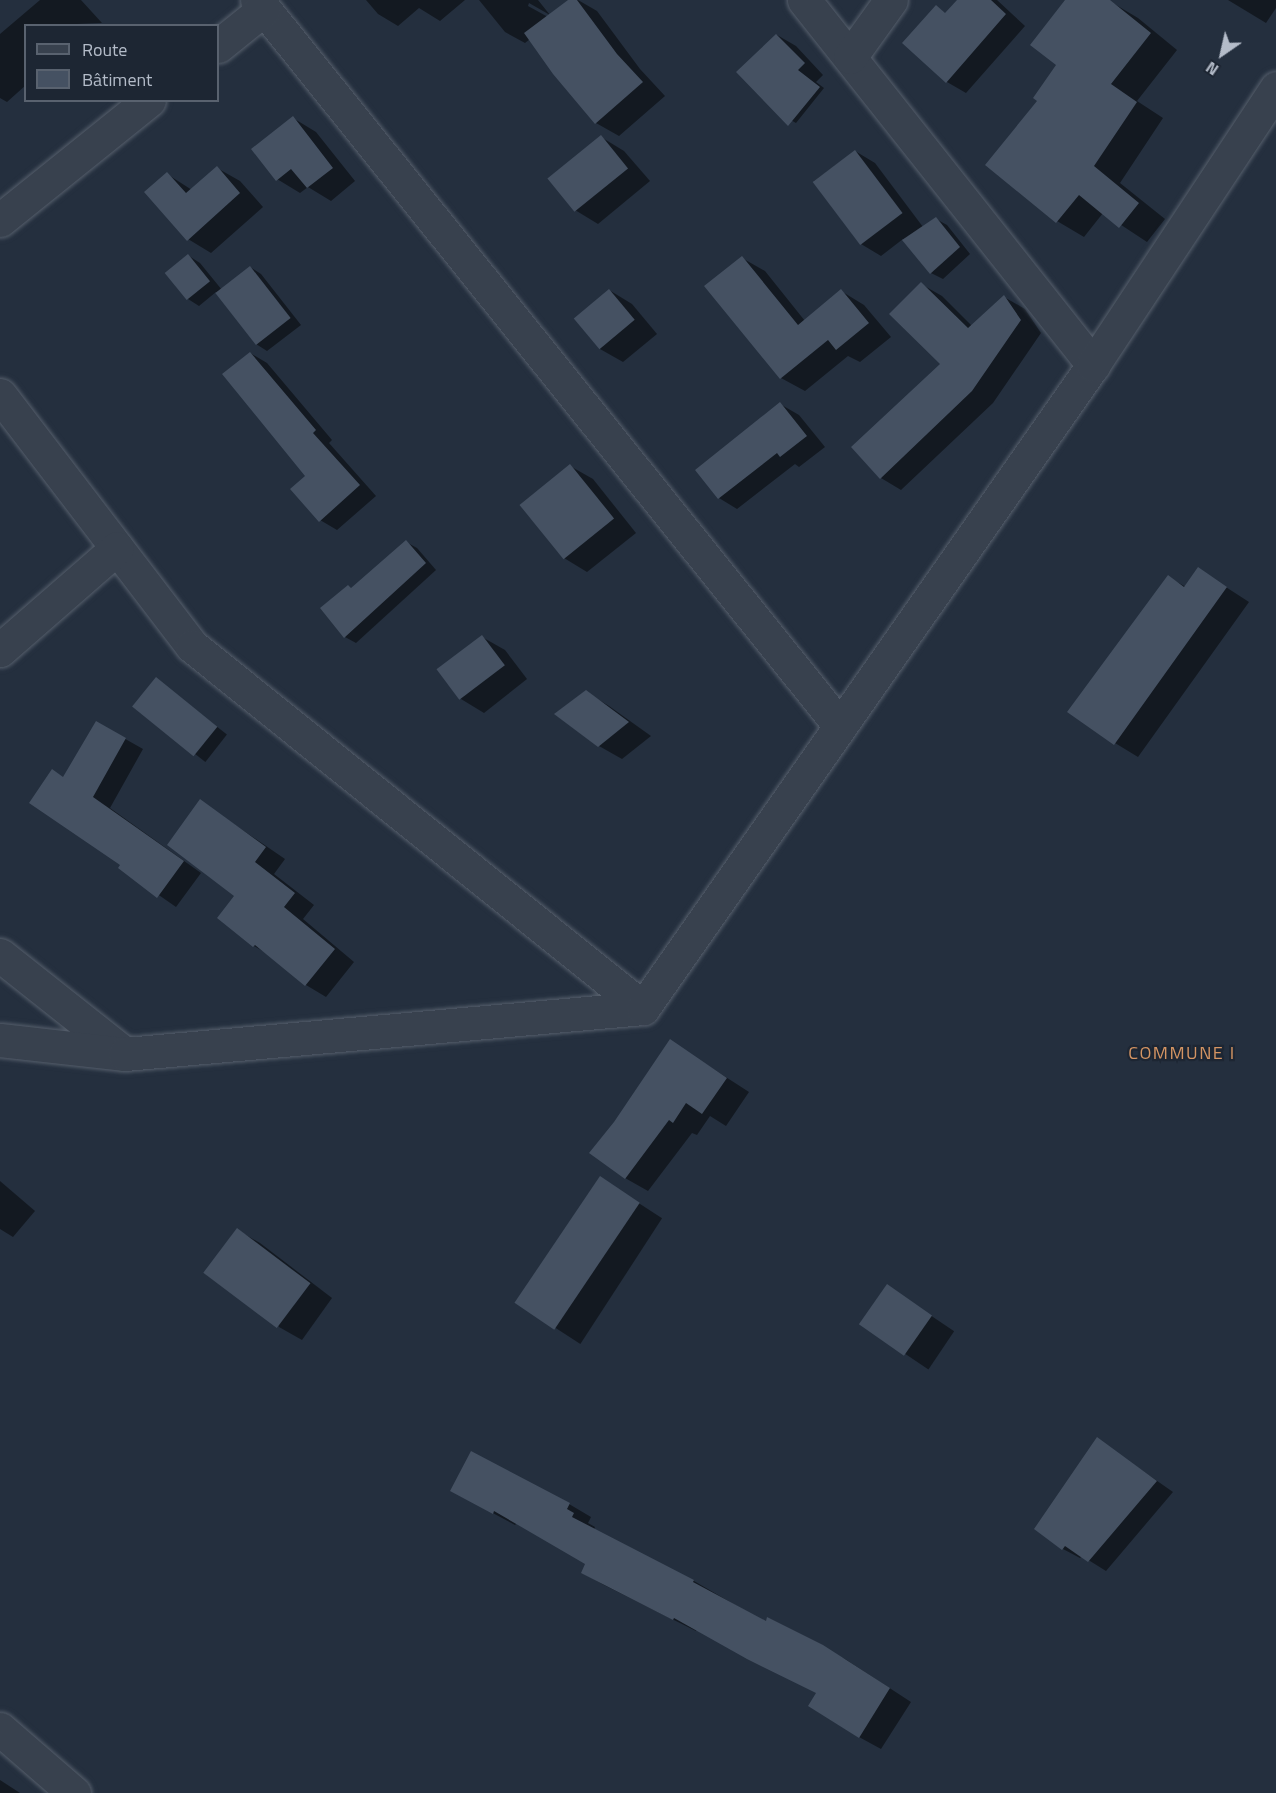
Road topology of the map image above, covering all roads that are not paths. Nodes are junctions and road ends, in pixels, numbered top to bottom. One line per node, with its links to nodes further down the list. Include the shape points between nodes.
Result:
1 (804, 0): 5 (street)
2 (891, 0): 5 (street)
3 (261, 4): 4 (street); 13 (street)
4 (219, 45)
5 (850, 57): 9 (street)
6 (1276, 88): 9 (street)
7 (147, 102): 8 (street)
8 (0, 220)
9 (1093, 365): 13 (street)
10 (0, 395): 11 (street)
11 (117, 548): 12 (street); 15 (street, via 192,646)
12 (0, 650)
13 (840, 726): 15 (street)
14 (0, 955): 17 (street)
15 (643, 1008): 17 (street)
16 (0, 1040): 17 (street)
17 (125, 1054)
18 (0, 1729): 19 (street)
19 (74, 1793)

